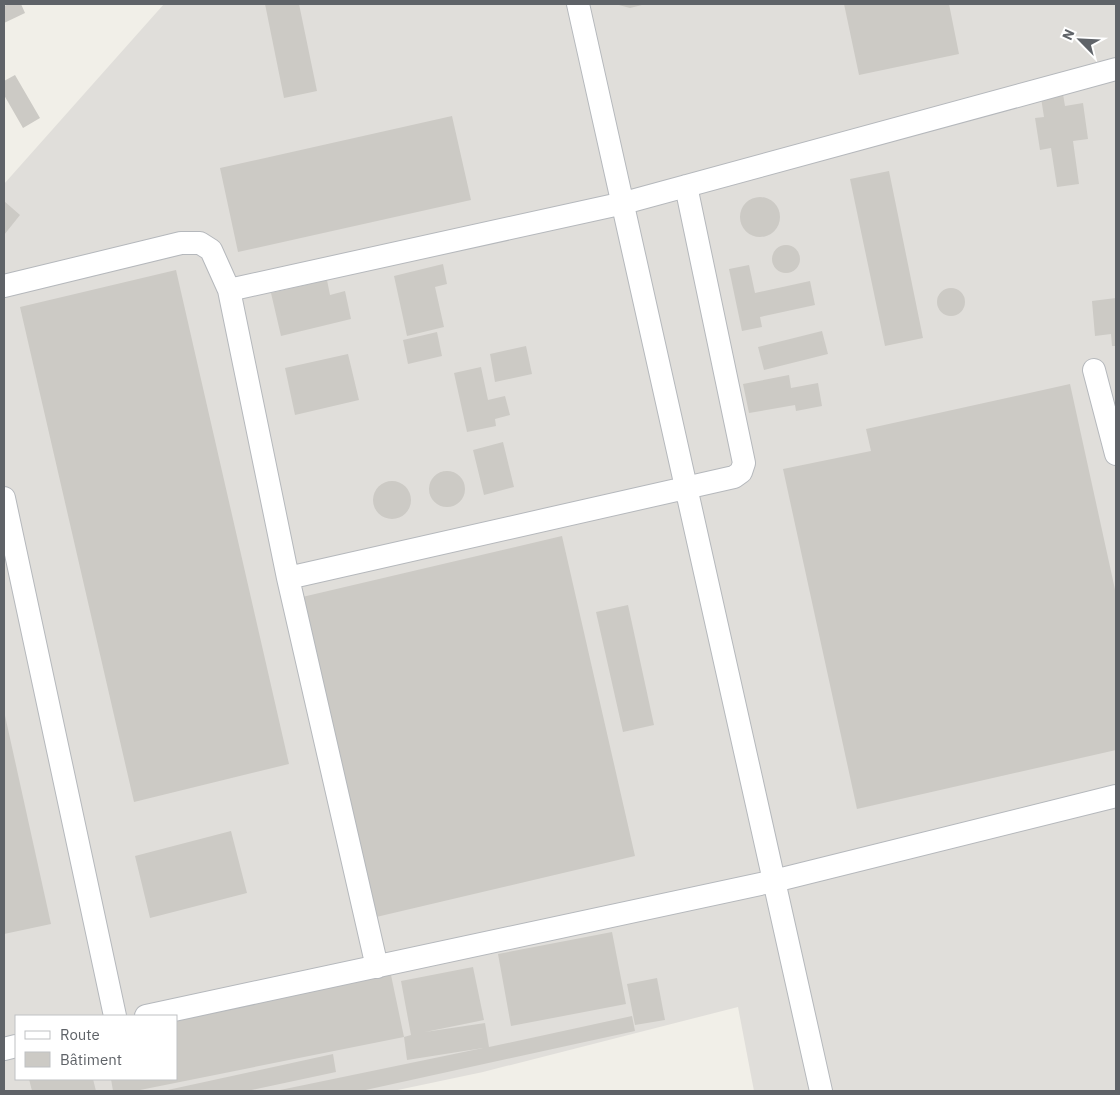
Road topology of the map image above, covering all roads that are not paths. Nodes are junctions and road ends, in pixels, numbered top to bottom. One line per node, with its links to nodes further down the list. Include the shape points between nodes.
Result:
1 (578, 4): 4 (lane)
2 (1116, 68): 3 (lane)
3 (686, 186): 4 (lane); 9 (lane, via 744,463 741,472 734,477)
4 (624, 203): 6 (lane); 9 (lane)
5 (4, 286): 6 (lane, via 181,243 200,243 212,250)
6 (229, 290): 11 (lane)
7 (1094, 370): 8 (lane)
8 (1116, 454)
9 (685, 488): 11 (lane); 13 (lane)
10 (4, 498): 15 (lane)
11 (288, 578): 14 (lane)
12 (1116, 796): 13 (lane)
13 (774, 881): 14 (lane); 17 (lane)
14 (377, 967): 16 (lane)
15 (115, 1015)
16 (151, 1015)
17 (821, 1091)

